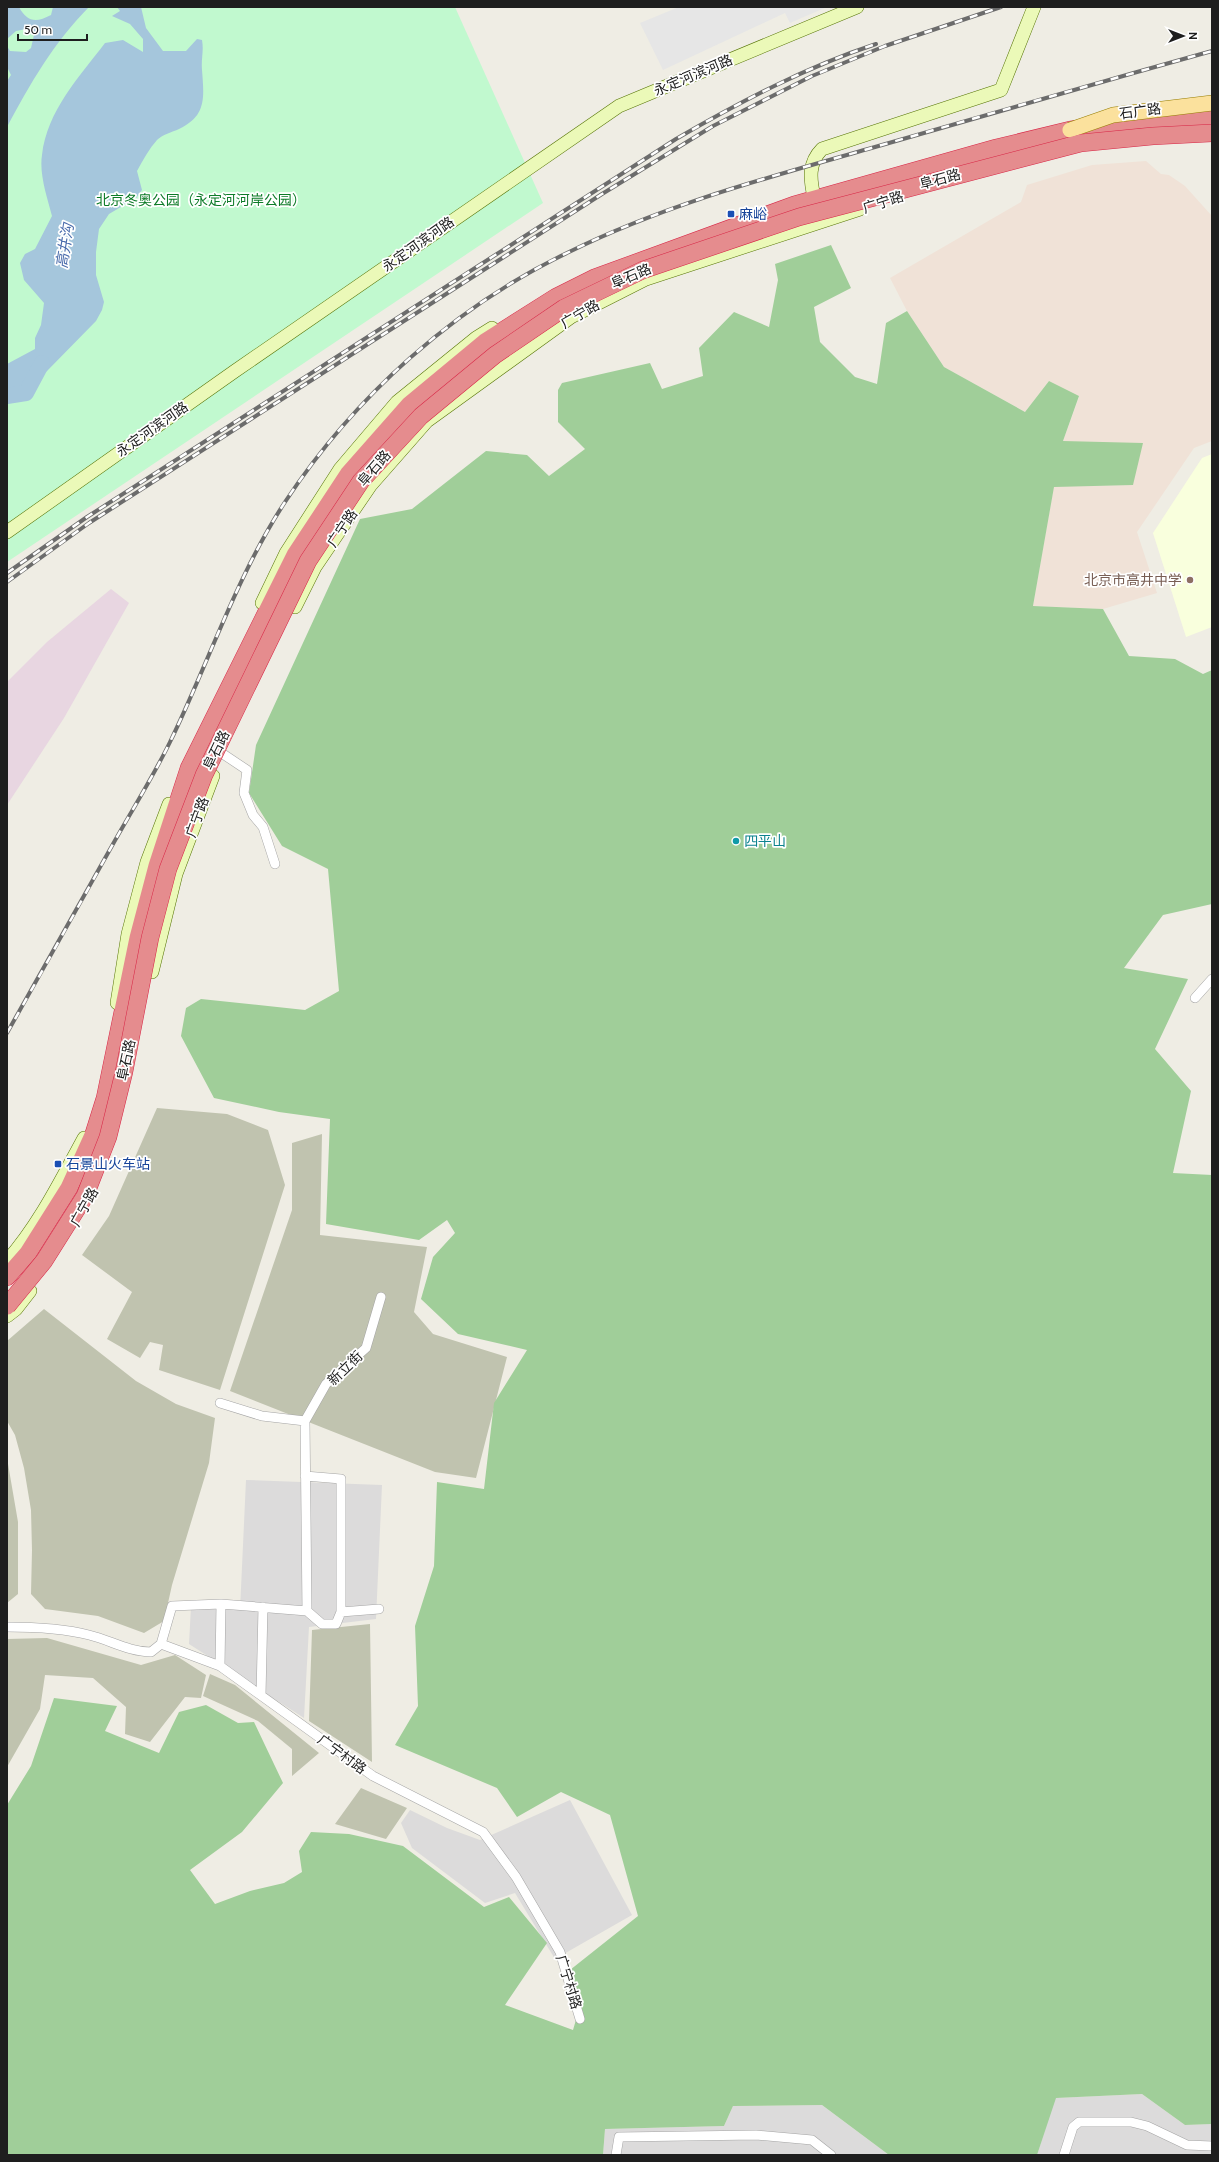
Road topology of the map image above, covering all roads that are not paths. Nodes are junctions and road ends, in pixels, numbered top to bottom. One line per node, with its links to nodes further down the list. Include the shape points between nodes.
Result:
1 (857, 7): 9 (street, 永定河滨河路, via 619,106)
2 (1034, 7): 8 (street, via 1001,90 822,149 812,165 810,179)
3 (1212, 103): 6 (main road, 石广路, bridge, via 1113,115)
4 (1212, 107): 8 (street, 广宁路, via 1061,127 993,144)
5 (1212, 119): 6 (highway, 阜石路, bridge, via 1139,120)
6 (1070, 130): 15 (highway, 阜石路, via 996,148 794,205 594,278 556,297 485,342 409,405 349,473 295,555 189,768 157,866 138,938 105,1098 94,1133 69,1188 28,1254)
7 (1212, 134): 10 (street, 广宁路, via 1155,135 1073,147 966,175 646,279 571,317 427,421 370,486 315,567 244,706); 17 (highway, 阜石路, bridge, via 1080,143 799,217 643,270 564,308 495,355 421,416 361,481 308,561 204,775 168,869 150,938 124,1072 108,1136 85,1196 44,1261)
8 (814, 197): 14 (street, 广宁路, via 733,221 630,258 553,291 476,338 398,402 340,469 286,553 184,768 147,862 128,934 106,1069 97,1104 85,1136 58,1188)
9 (7, 532)
10 (223, 754): 11 (street, via 247,770 244,793 253,815 263,827); 18 (street, 广宁路, via 176,874 159,939 116,1139 91,1198 51,1264 16,1309)
11 (275, 864)
12 (1212, 979): 13 (street)
13 (1195, 998)
14 (7, 1261)
15 (7, 1277)
16 (381, 1297): 20 (street, 新立街, via 366,1348 326,1384)
17 (7, 1306)
18 (7, 1316)
19 (220, 1403): 20 (street, via 262,1416)
20 (305, 1421): 21 (street)
21 (305, 1476): 25 (street); 26 (street, via 341,1479)
22 (221, 1604): 23 (street); 28 (street, via 172,1606); 29 (street)
23 (263, 1607): 25 (street); 30 (street)
24 (380, 1609): 26 (street)
25 (307, 1611): 26 (street, via 322,1624 336,1624)
26 (341, 1612)
27 (7, 1627): 28 (street, via 45,1627 89,1635 138,1652 151,1652)
28 (161, 1644): 29 (street, 广宁村路)
29 (220, 1666): 30 (street, 广宁村路)
30 (261, 1695): 31 (street, 广宁村路, via 373,1776 483,1832 516,1877 560,1952)
31 (580, 2019)
32 (1212, 2146): 35 (street, via 1187,2145 1147,2126 1132,2122 1078,2122 1073,2127)
33 (616, 2155): 34 (street, via 620,2137 756,2135 812,2140)
34 (831, 2155)
35 (1064, 2155)

